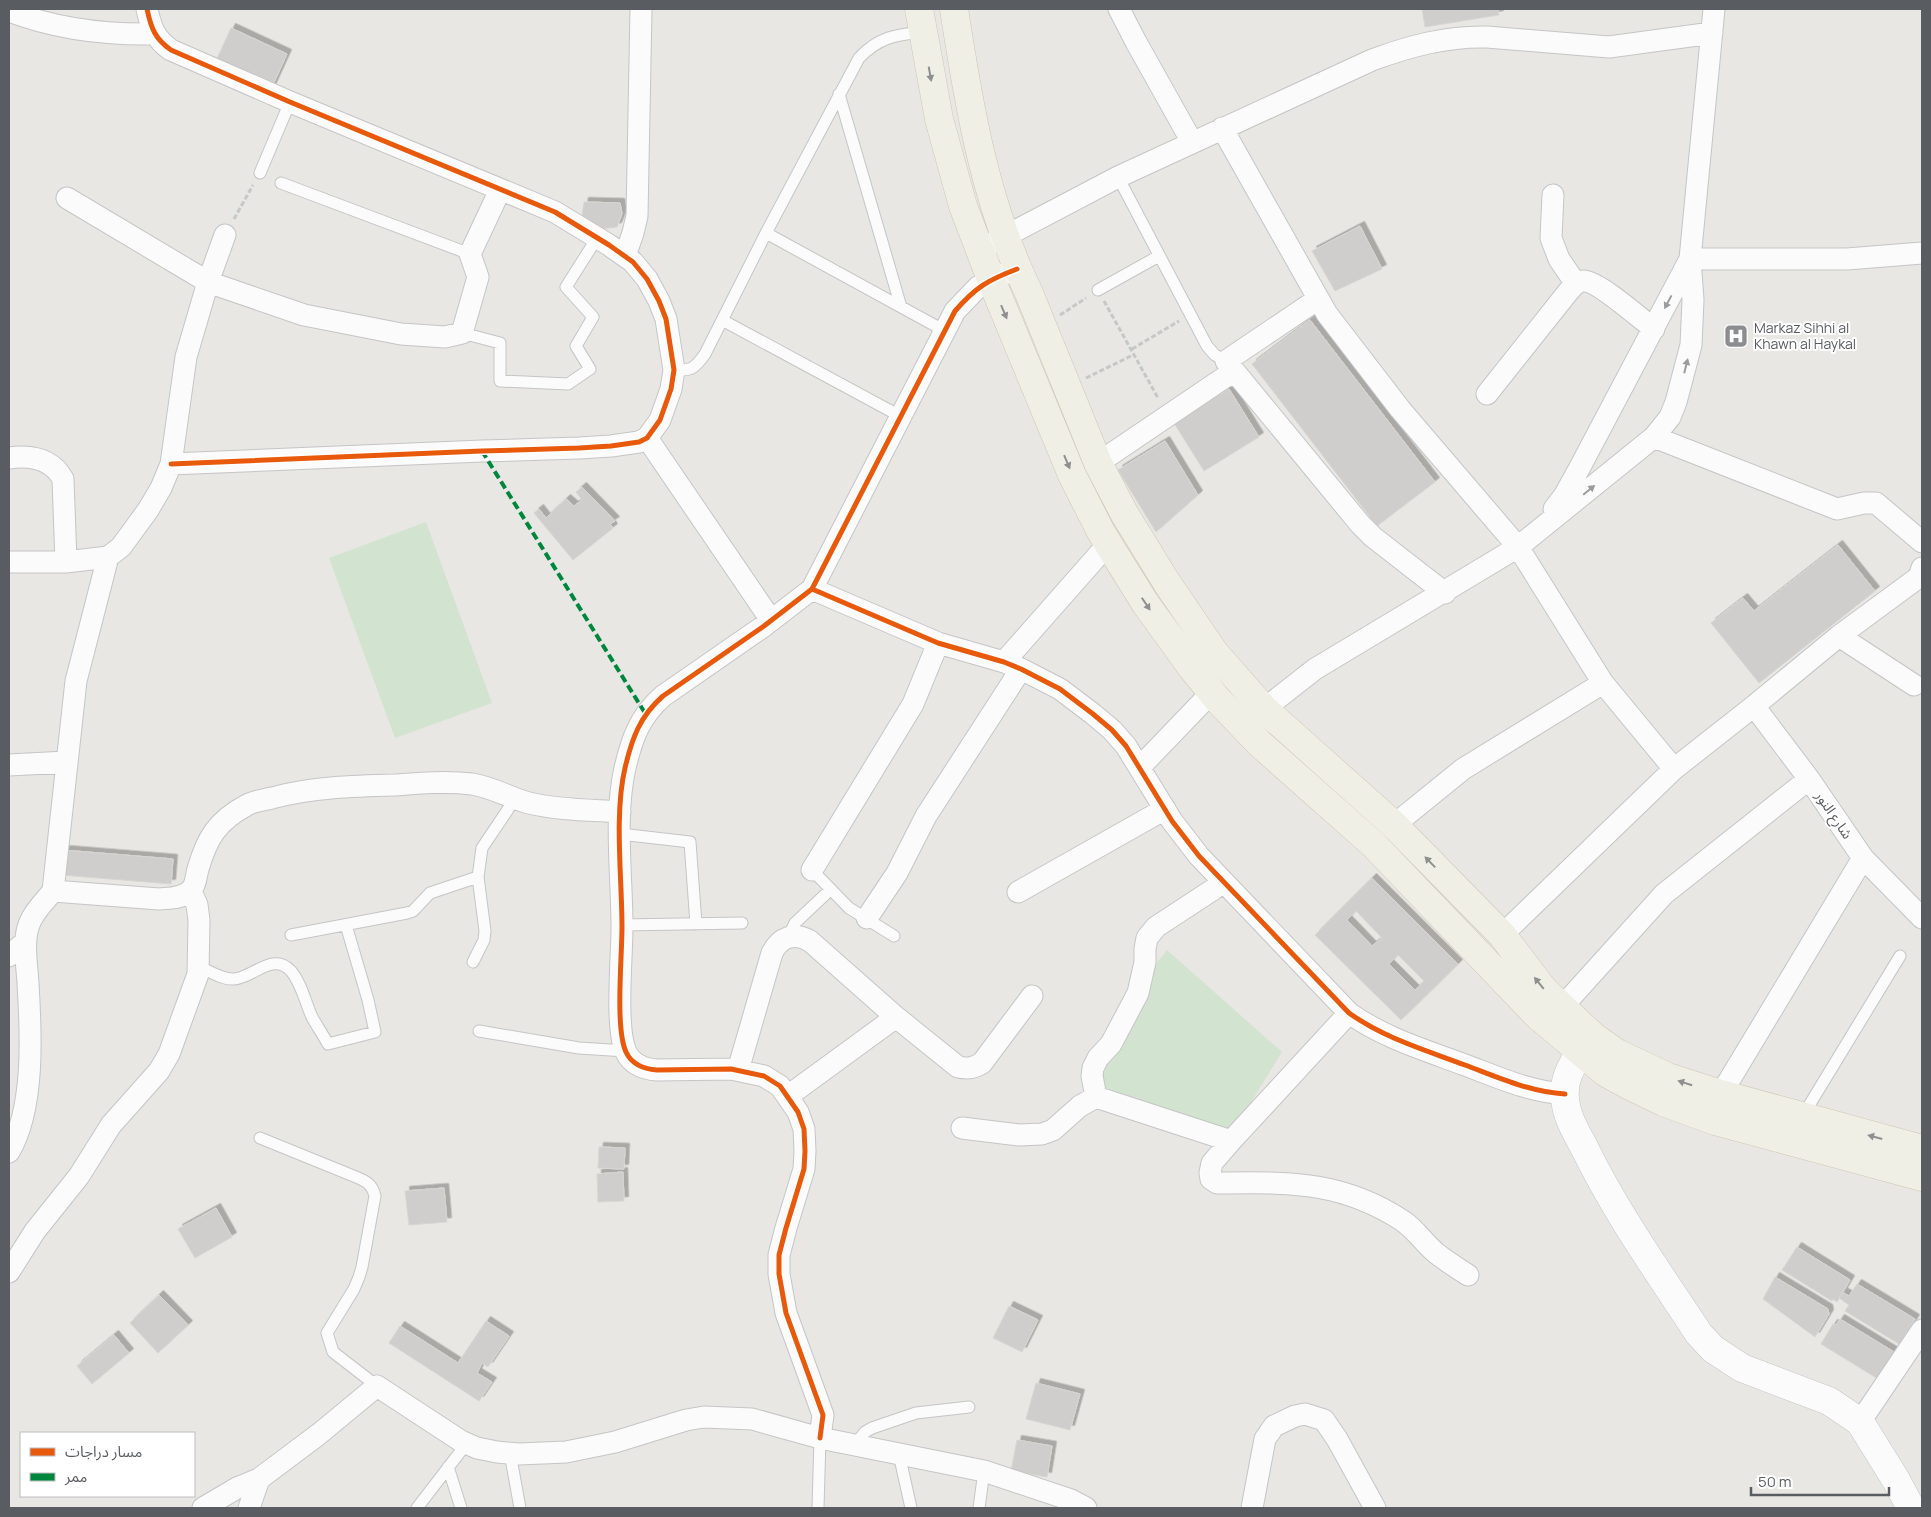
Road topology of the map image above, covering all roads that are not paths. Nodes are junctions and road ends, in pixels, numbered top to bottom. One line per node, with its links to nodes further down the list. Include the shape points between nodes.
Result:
1 (149, 9): 9 (street)
2 (642, 9): 27 (street, via 637,216)
3 (954, 9): 22 (main road, via 982,166)
4 (1119, 9): 13 (street)
5 (1714, 9): 8 (street)
6 (9, 11): 9 (street, via 82,31)
7 (921, 20): 10 (lane, via 869,48 859,58); 24 (main road, one-way to 24, via 951,167)
8 (1712, 33): 12 (street, via 1609,47 1487,36 1445,39 1401,49 1372,60); 29 (street)
9 (155, 34): 11 (street, via 171,50)
10 (840, 94): 20 (lane); 36 (lane)
11 (290, 102): 14 (lane); 17 (street)
12 (1222, 128): 13 (street); 35 (street)
13 (1192, 142): 15 (street)
14 (260, 173)
15 (1118, 177): 22 (street); 28 (lane)
16 (281, 183): 26 (lane)
17 (500, 190): 23 (street, via 555,212); 26 (street)
18 (1553, 195): 33 (street, via 1551,238 1558,259)
19 (66, 198): 32 (street)
20 (766, 233): 36 (lane); 37 (lane)
21 (225, 235): 32 (street)
22 (1004, 236): 24 (street); 30 (main road)
23 (597, 238): 27 (street); 40 (lane, via 566,287 593,318 576,346 590,369 568,384 500,381 500,343)
24 (979, 250): 31 (main road)
25 (1922, 253): 29 (street, via 1847,259)
26 (470, 254): 40 (street, via 478,277)
27 (625, 256): 42 (street, via 647,279 659,300 666,319)
28 (1159, 256): 34 (lane); 41 (lane, via 1207,346)
29 (1690, 259): 38 (street, one-way to 38); 45 (street, one-way to 29, via 1670,417 1691,345)
30 (1017, 269): 31 (street); 48 (main road)
31 (990, 279): 39 (street, via 955,311); 52 (main road, one-way to 52, via 1072,475)
32 (208, 282): 40 (street, via 304,315 401,334 445,336); 49 (street, via 186,357)
33 (1576, 284): 38 (street, via 1583,281 1596,284); 43 (street)
34 (1098, 290)
35 (1318, 299): 41 (street); 53 (street, via 1400,409)
36 (901, 307): 39 (lane)
37 (722, 320): 42 (lane, via 698,364 690,370); 44 (lane)
38 (1654, 329): 50 (street, via 1571,484)
39 (945, 331): 44 (street)
40 (462, 333)
41 (1230, 366): 48 (street, via 1168,416); 59 (street, via 1360,524)
42 (674, 370): 46 (street, via 660,420)
43 (1487, 394)
44 (900, 416): 58 (street)
45 (1654, 437): 50 (street, one-way to 45); 51 (street, via 1837,509 1876,503)
46 (647, 438): 49 (street, via 611,446); 60 (street)
47 (9, 458): 56 (street, via 46,461 58,470 63,479)
48 (1098, 463): 68 (main road, via 1124,514 1190,618 1214,652)
49 (171, 464): 54 (street, via 161,488 139,523 121,547)
50 (1537, 532): 53 (street)
51 (1922, 542)
52 (1108, 544): 63 (street); 66 (main road, one-way to 66, via 1145,603)
53 (1518, 547): 59 (street); 64 (street)
54 (108, 557): 56 (street); 69 (street, via 78,673)
55 (9, 562): 56 (street)
56 (66, 562)
57 (1922, 568): 61 (street, via 1919,577)
58 (812, 589): 60 (street); 62 (street)
59 (1445, 593): 68 (street, via 1315,670)
60 (771, 620): 76 (street, via 662,696 642,717 624,770)
61 (1839, 636): 65 (street); 67 (street)
62 (938, 643): 63 (street); 80 (street, via 913,704)
63 (1012, 666): 71 (street, via 1060,689 1093,714 1126,746); 87 (street, via 897,873)
64 (1603, 683): 72 (street); 77 (street, via 1463,769)
65 (1914, 685)
66 (1212, 692): 71 (street); 108 (main road, via 1259,743 1374,845 1538,1016)
67 (1754, 706): 72 (street); 73 (street, شارع النور)
68 (1264, 709): 77 (main road)
69 (66, 762): 70 (street); 85 (street)
70 (9, 765)
71 (1140, 767): 75 (street)
72 (1674, 769): 94 (street)
73 (1809, 779): 79 (street, شارع النور); 103 (street, via 1664,894)
74 (515, 799): 76 (street, via 546,806); 81 (lane, via 482,848); 84 (street, via 473,784 434,783 310,790 264,799 248,804 216,828 208,839)
75 (1165, 809): 82 (street); 86 (street)
76 (620, 812): 78 (street)
77 (1394, 825): 94 (main road, one-way to 77)
78 (620, 834): 90 (lane, via 690,842); 92 (street)
79 (1863, 858): 88 (street, شارع النور); 111 (street)
80 (812, 870): 83 (lane)
81 (478, 877): 91 (lane, via 430,893 407,913); 100 (lane, via 484,940)
82 (1223, 883): 104 (street); 113 (street, via 1156,927 1147,938 1138,993 1111,1044 1093,1068)
83 (830, 890): 87 (lane, via 849,908); 95 (lane, via 795,924)
84 (191, 891): 85 (street, via 174,898 159,899); 101 (street, via 199,920)
85 (53, 892): 97 (street, via 29,922)
86 (1018, 892)
87 (867, 918): 96 (lane)
88 (1922, 918)
89 (742, 923): 90 (lane)
90 (696, 924): 92 (lane)
91 (346, 925): 93 (lane); 101 (lane, via 375,1032 328,1044 297,980 282,965 273,964 235,980)
92 (622, 925): 107 (street, via 621,1018)
93 (291, 935)
94 (1502, 935): 103 (main road, one-way to 94, via 1544,990)
95 (792, 936): 105 (street, via 802,936 810,941); 109 (street, via 783,938 772,953)
96 (894, 936)
97 (26, 941): 98 (street); 119 (street, via 31,1028 29,1067 24,1112)
98 (9, 956)
99 (1900, 956): 114 (lane)
100 (473, 962)
101 (198, 966): 121 (street, via 198,974 169,1054 159,1071 111,1125)
102 (1032, 996): 105 (street, via 975,1068 958,1067)
103 (1562, 1007): 111 (main road, one-way to 103, via 1668,1077 1617,1053)
104 (1349, 1014): 110 (street, via 1370,1028 1405,1043 1523,1086); 117 (street)
105 (896, 1017): 112 (street)
106 (479, 1031): 107 (lane, via 579,1048)
107 (626, 1051): 109 (street, via 632,1061 645,1069)
108 (1580, 1052): 110 (main road, via 1568,1072); 120 (main road, via 1606,1073 1664,1102 1714,1120)
109 (738, 1070): 112 (street, via 764,1076 780,1086)
110 (1565, 1094): 126 (main road, via 1572,1123 1606,1190 1706,1342 1742,1368 1829,1401)
111 (1721, 1094): 114 (main road)
112 (788, 1096): 127 (street, via 804,1129 805,1151 804,1169 779,1255 779,1274 786,1313 824,1415)
113 (1096, 1097): 115 (street, via 1042,1134 1020,1135); 117 (street)
114 (1802, 1117): 118 (main road, one-way to 114)
115 (962, 1128)
116 (260, 1138): 124 (lane, via 361,1179 373,1188 375,1196 362,1267 354,1288 327,1333 333,1352)
117 (1231, 1140): 122 (street, via 1212,1163 1211,1179 1218,1183 1292,1183 1358,1197 1403,1222 1436,1253)
118 (1922, 1149)
119 (9, 1152)
120 (1922, 1177)
121 (9, 1272)
122 (1468, 1275)
123 (1922, 1330): 126 (street)
124 (377, 1386): 128 (street); 134 (street)
125 (969, 1407): 129 (lane, via 916,1413 890,1422 865,1432)
126 (1860, 1422): 147 (main road)
127 (820, 1438): 129 (street); 130 (street, via 752,1419 704,1417 591,1448); 141 (lane)
128 (467, 1443): 130 (street, via 477,1448); 132 (lane)
129 (858, 1446): 131 (street)
130 (510, 1453): 140 (lane)
131 (899, 1454): 133 (street); 142 (lane)
132 (448, 1468): 138 (lane); 139 (lane)
133 (984, 1471): 135 (street); 143 (lane)
134 (259, 1479): 136 (street); 137 (street)
135 (1041, 1499): 144 (street, via 1071,1500)
136 (203, 1508)
137 (249, 1508)
138 (417, 1508)
139 (461, 1508)
140 (520, 1508)
141 (818, 1508)
142 (911, 1508)
143 (980, 1508)
144 (1086, 1508)
145 (1252, 1508): 146 (street, via 1269,1432 1281,1421 1305,1414 1324,1420)
146 (1375, 1508)
147 (1911, 1508)

